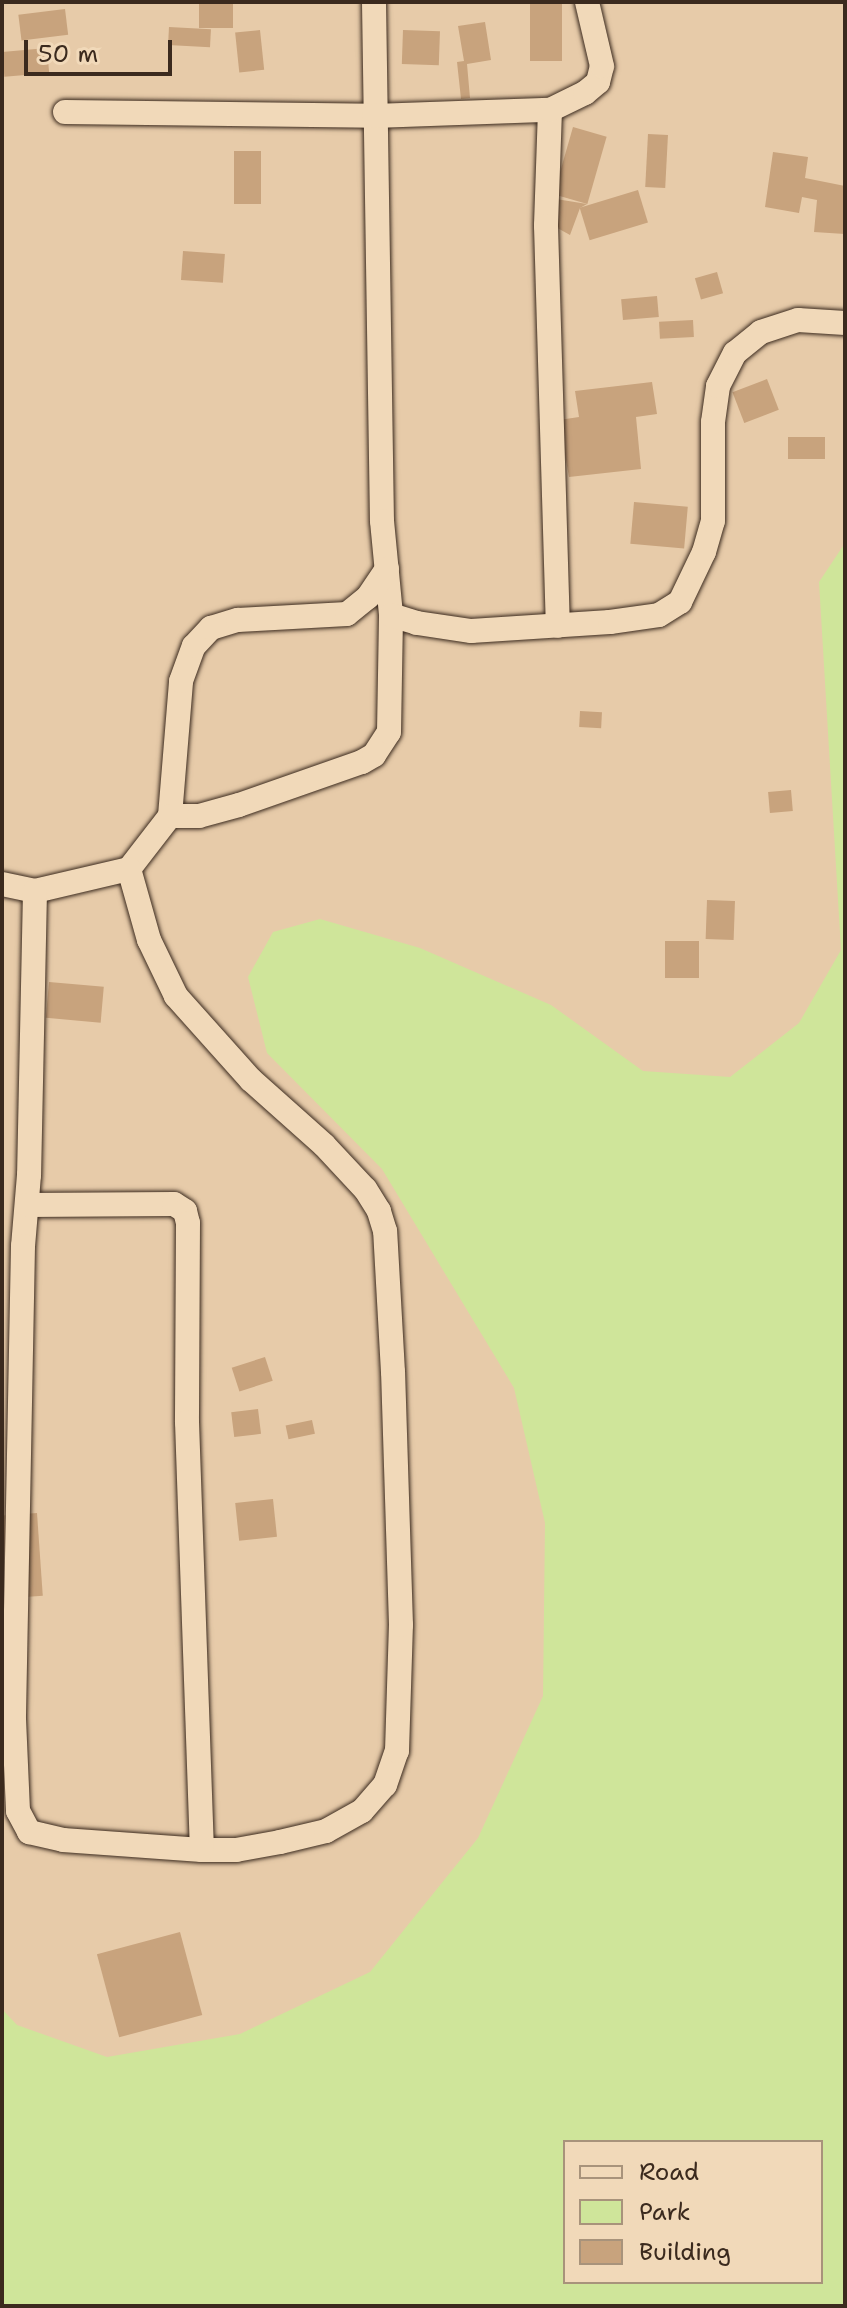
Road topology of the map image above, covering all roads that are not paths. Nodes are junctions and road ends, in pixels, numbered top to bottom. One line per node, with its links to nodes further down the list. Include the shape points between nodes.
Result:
1 (374, 2): 5 (street)
2 (587, 2): 3 (street, via 602,66 598,82)
3 (550, 110): 5 (street); 9 (street, via 546,226)
4 (65, 112): 5 (street)
5 (374, 116): 7 (street)
6 (845, 323): 9 (street, via 798,320 761,332 735,353 718,386 713,422 713,521 680,602 659,615)
7 (387, 569): 8 (street); 10 (street, via 368,597 347,614 238,620 211,628 194,646 181,681)
8 (391, 615): 9 (street, via 471,631); 10 (street, via 389,732 374,755 239,805 199,816)
9 (558, 626)
10 (170, 816): 11 (street)
11 (129, 869): 13 (street); 16 (street, via 149,940 176,996 251,1080 365,1189 379,1211 387,1262 401,1625 397,1751 385,1785 362,1811 326,1831 236,1850)
12 (2, 884): 13 (street)
13 (35, 891): 14 (street)
14 (27, 1205): 15 (street); 16 (street, via 174,1204 185,1211)
15 (13, 1246): 16 (street, via 18,1811 29,1832 63,1840)
16 (202, 1850)

